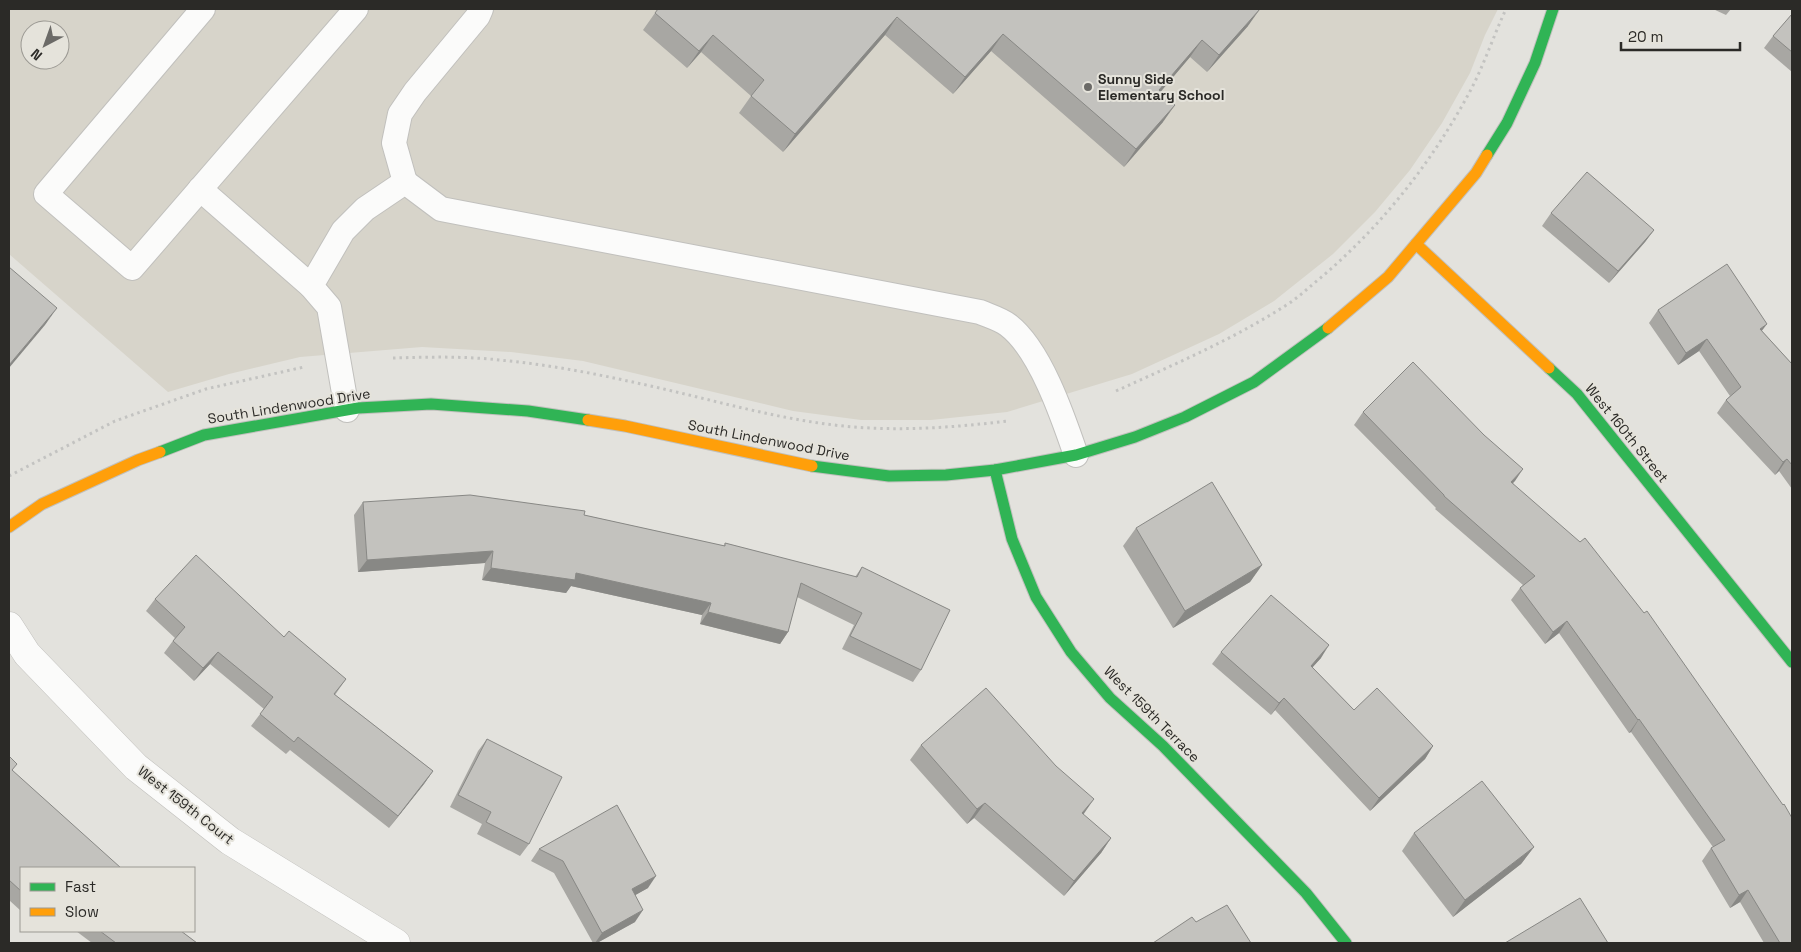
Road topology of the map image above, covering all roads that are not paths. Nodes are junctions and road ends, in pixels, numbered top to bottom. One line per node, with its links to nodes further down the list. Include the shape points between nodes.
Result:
1 (204, 9): 6 (lane, via 46,194 132,268)
2 (356, 9): 6 (lane)
3 (481, 9): 5 (lane, via 400,114 394,143)
4 (1553, 9): 7 (street, South Lindenwood Drive, via 1535,63 1507,123 1476,173)
5 (405, 182): 8 (lane, via 364,209 344,231); 10 (lane, via 441,209 980,312 1008,324 1027,344 1056,400)
6 (200, 189): 8 (lane)
7 (1416, 244): 10 (street, South Lindenwood Drive, via 1388,277 1351,310 1254,382 1185,417); 14 (street, West 160th Street, via 1577,394)
8 (310, 286): 9 (lane, via 329,307)
9 (347, 410): 11 (street, South Lindenwood Drive, via 431,404 528,411 626,426 816,467 889,476); 12 (street, South Lindenwood Drive, via 204,435 138,460 42,504)
10 (1076, 455): 11 (street, South Lindenwood Drive)
11 (996, 470): 16 (street, West 159th Terrace, via 1012,539 1036,597 1071,652 1110,698 1163,746 1306,893)
12 (9, 527)
13 (9, 626): 15 (street, West 159th Court, via 27,654 136,767 230,841)
14 (1792, 662)
15 (396, 943)
16 (1346, 943)

